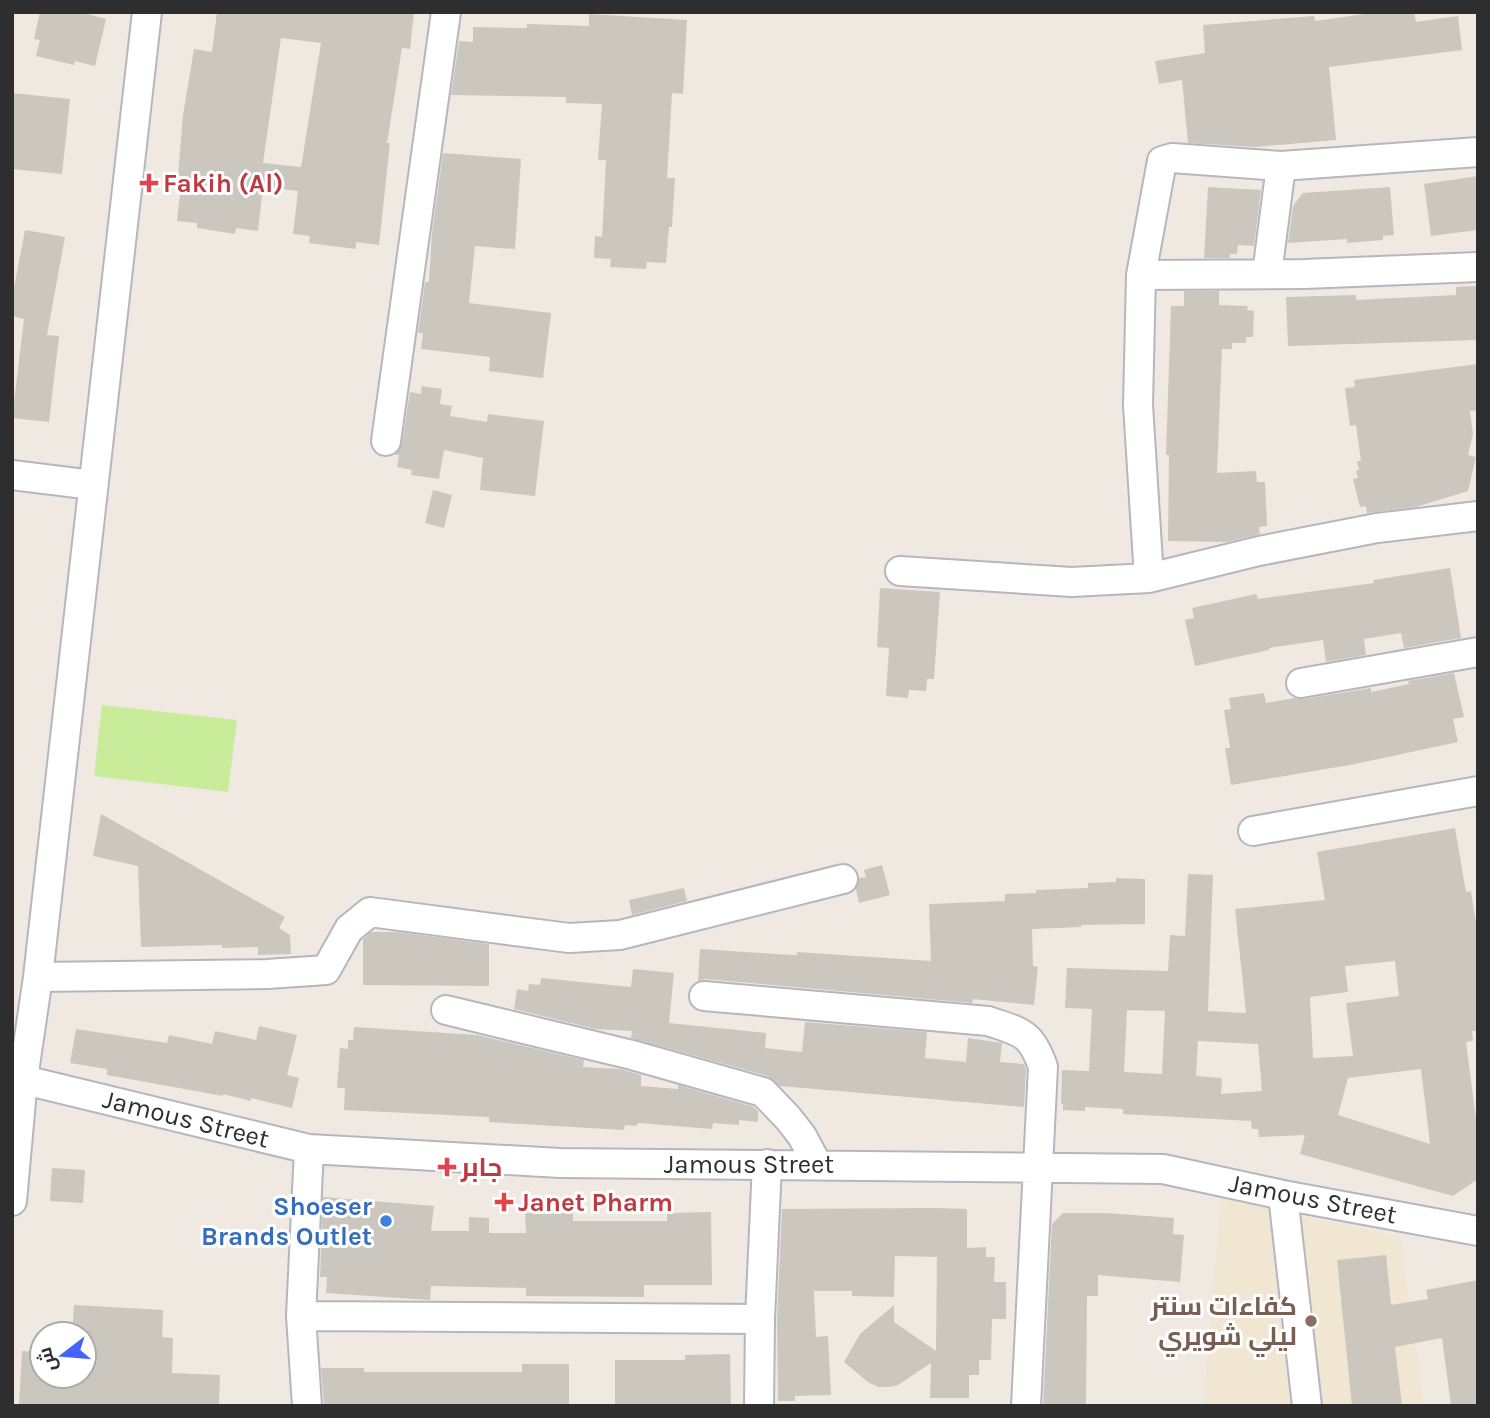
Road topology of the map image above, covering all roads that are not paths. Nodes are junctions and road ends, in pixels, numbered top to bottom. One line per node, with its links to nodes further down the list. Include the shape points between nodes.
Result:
1 (147, 12): 10 (street)
2 (446, 12): 8 (street)
3 (1478, 152): 4 (street)
4 (1281, 166): 6 (street); 7 (street, via 1177,158 1161,161)
5 (1478, 267): 6 (street)
6 (1266, 274): 7 (street)
7 (1141, 275): 13 (street, via 1138,405)
8 (386, 441)
9 (12, 475): 10 (street)
10 (93, 485): 19 (street)
11 (1478, 516): 13 (street, via 1377,528)
12 (900, 571): 13 (street, via 1072,582)
13 (1149, 578)
14 (1478, 652): 15 (street)
15 (1301, 684)
16 (1478, 792): 17 (street)
17 (1253, 831)
18 (843, 879): 19 (street, via 620,935 569,938 370,912 349,929 326,970)
19 (38, 978): 22 (street)
20 (704, 996): 26 (street, via 988,1020 1017,1030 1035,1045 1043,1067)
21 (446, 1010): 25 (street, via 763,1092 802,1136)
22 (18, 1078): 23 (street, Jamous Street); 27 (street)
23 (309, 1149): 24 (street, Jamous Street, via 560,1163); 31 (street)
24 (767, 1164): 25 (street, Jamous Street); 32 (street)
25 (817, 1164): 26 (street, Jamous Street)
26 (1039, 1167): 28 (street, Jamous Street, via 1163,1169); 35 (street)
27 (13, 1190): 29 (street)
28 (1283, 1195): 30 (street, Jamous Street); 36 (street)
29 (12, 1201)
30 (1478, 1231)
31 (301, 1316): 32 (street); 33 (street)
32 (760, 1319): 34 (street)
33 (307, 1406)
34 (759, 1406)
35 (1026, 1406)
36 (1307, 1406)

